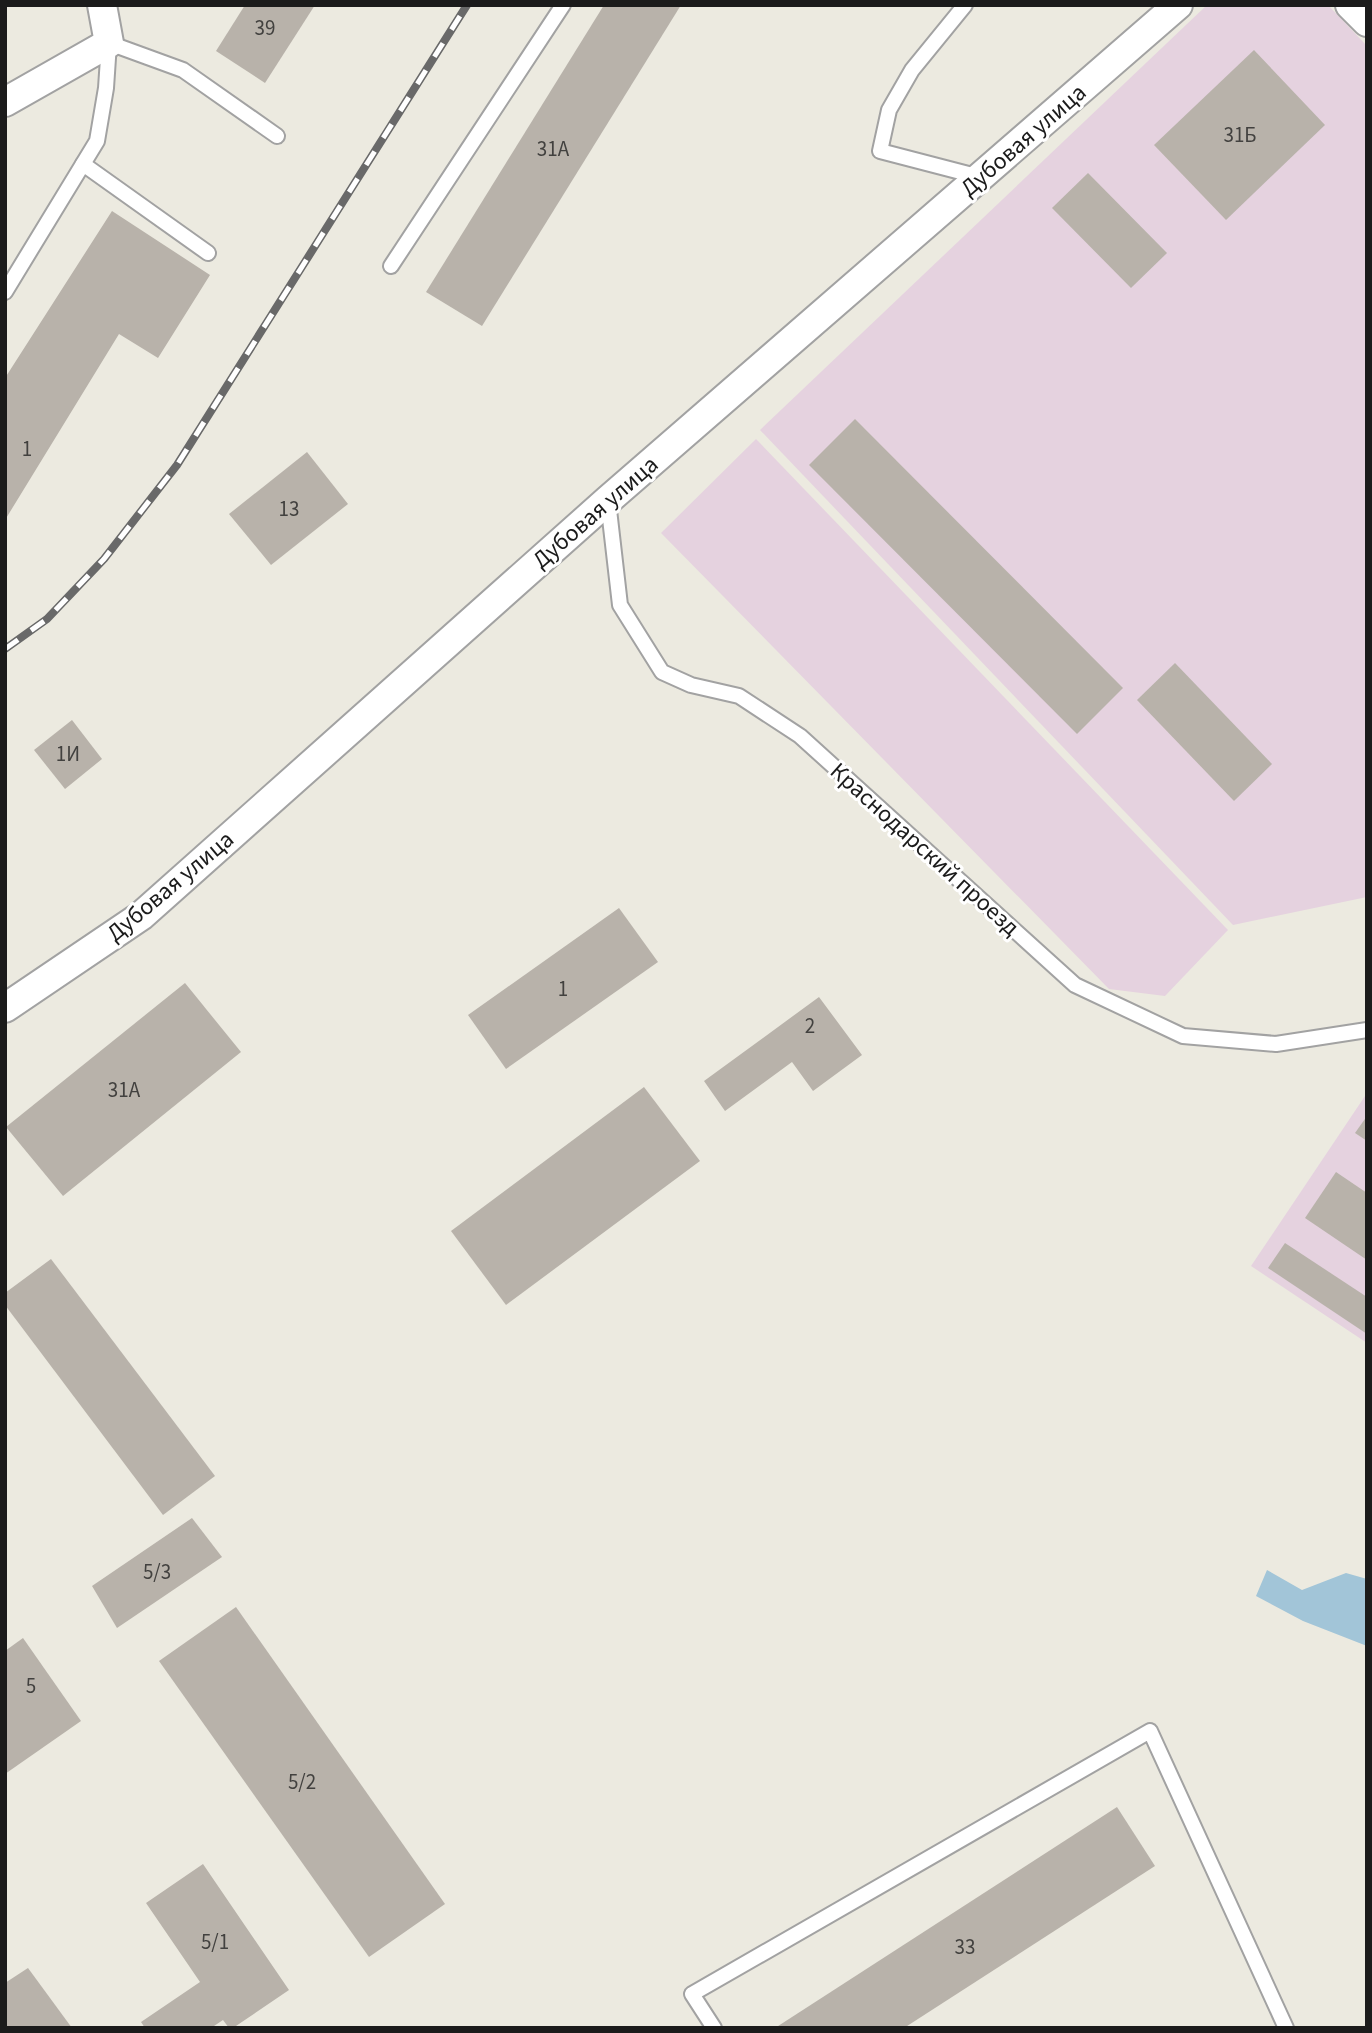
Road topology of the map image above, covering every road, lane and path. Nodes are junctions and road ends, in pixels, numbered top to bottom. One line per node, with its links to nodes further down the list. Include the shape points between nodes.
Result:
1 (102, 5): 7 (street)
2 (563, 5): 13 (lane)
3 (965, 5): 11 (lane, via 912,70 889,110 880,151)
4 (1178, 5): 11 (street, Дубовая улица)
5 (1350, 5): 6 (street)
6 (1367, 22)
7 (108, 43): 8 (street); 9 (lane, via 183,70); 10 (lane, via 97,141)
8 (5, 102)
9 (277, 136)
10 (83, 164): 12 (lane); 14 (lane)
11 (980, 177): 15 (street, Дубовая улица)
12 (208, 253)
13 (391, 266)
14 (5, 292)
15 (608, 500): 16 (street, Дубовая улица, via 141,916); 17 (lane, Краснодарский проезд, via 620,605 662,672 691,685 739,696 800,736 1075,985 1183,1036 1276,1044)
16 (5, 1008)
17 (1367, 1030)
18 (714, 2028): 19 (lane, via 692,1994 1150,1731)
19 (1286, 2028)

